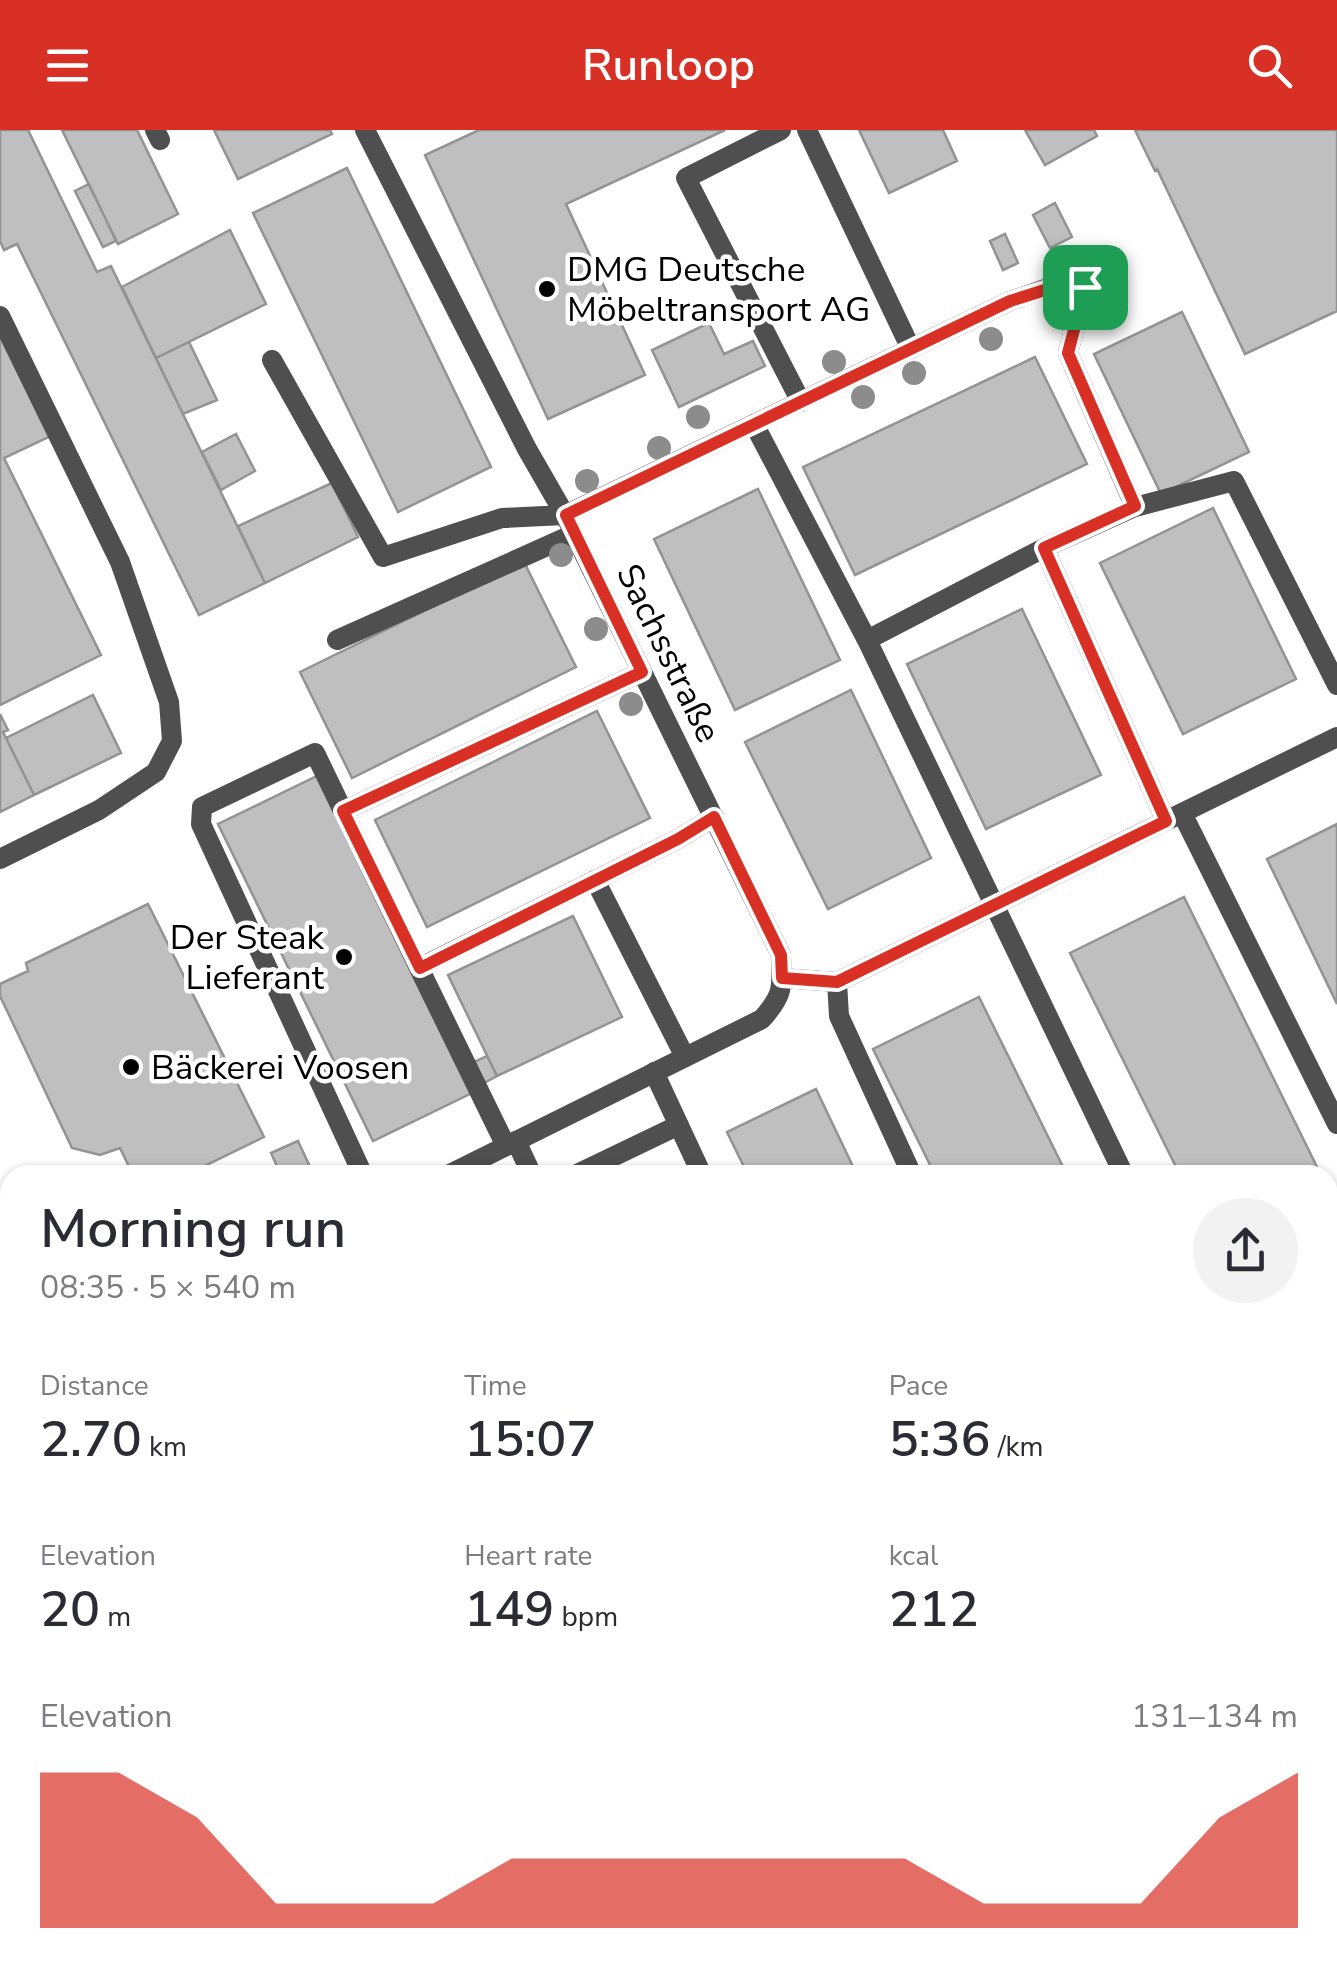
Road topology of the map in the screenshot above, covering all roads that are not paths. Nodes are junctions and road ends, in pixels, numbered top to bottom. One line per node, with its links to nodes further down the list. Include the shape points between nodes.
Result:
1 (365, 130): 10 (street, Sachsstraße)
2 (782, 130): 7 (street, via 686,178)
3 (807, 130): 5 (street)
4 (0, 316): 20 (street, via 120,562 169,702 172,741 156,772 99,810)
5 (910, 349): 7 (street); 9 (street, via 1010,301 1051,288 1085,287 1068,353)
6 (272, 360): 10 (street, via 383,557 502,518)
7 (801, 402): 8 (street)
8 (754, 424): 10 (street); 13 (street)
9 (1135, 506): 11 (street); 15 (street, via 1234,480)
10 (570, 524): 12 (street); 14 (street, Sachsstraße)
11 (1044, 548): 13 (street); 19 (street)
12 (338, 640)
13 (866, 640): 22 (street)
14 (642, 672): 17 (street); 18 (street, Sachsstraße)
15 (1337, 684)
16 (1337, 736): 19 (street)
17 (343, 811): 23 (street); 31 (street, via 314,753 202,807 200,824)
18 (714, 817): 21 (street); 24 (street, Sachsstraße, via 781,955)
19 (1174, 817): 22 (street); 28 (street)
20 (0, 859)
21 (595, 880): 23 (street); 26 (street)
22 (995, 903): 25 (street); 37 (street)
23 (420, 968): 30 (street)
24 (782, 978): 25 (street); 26 (street, via 778,1000 762,1018)
25 (837, 982): 36 (street, via 839,1016)
26 (685, 1056): 27 (street)
27 (654, 1072): 29 (street); 30 (street)
28 (1337, 1124)
29 (679, 1125): 34 (street); 35 (street)
30 (511, 1143): 32 (street); 33 (street)
31 (358, 1165)
32 (468, 1165)
33 (525, 1165)
34 (596, 1165)
35 (697, 1165)
36 (907, 1165)
37 (1119, 1165)

